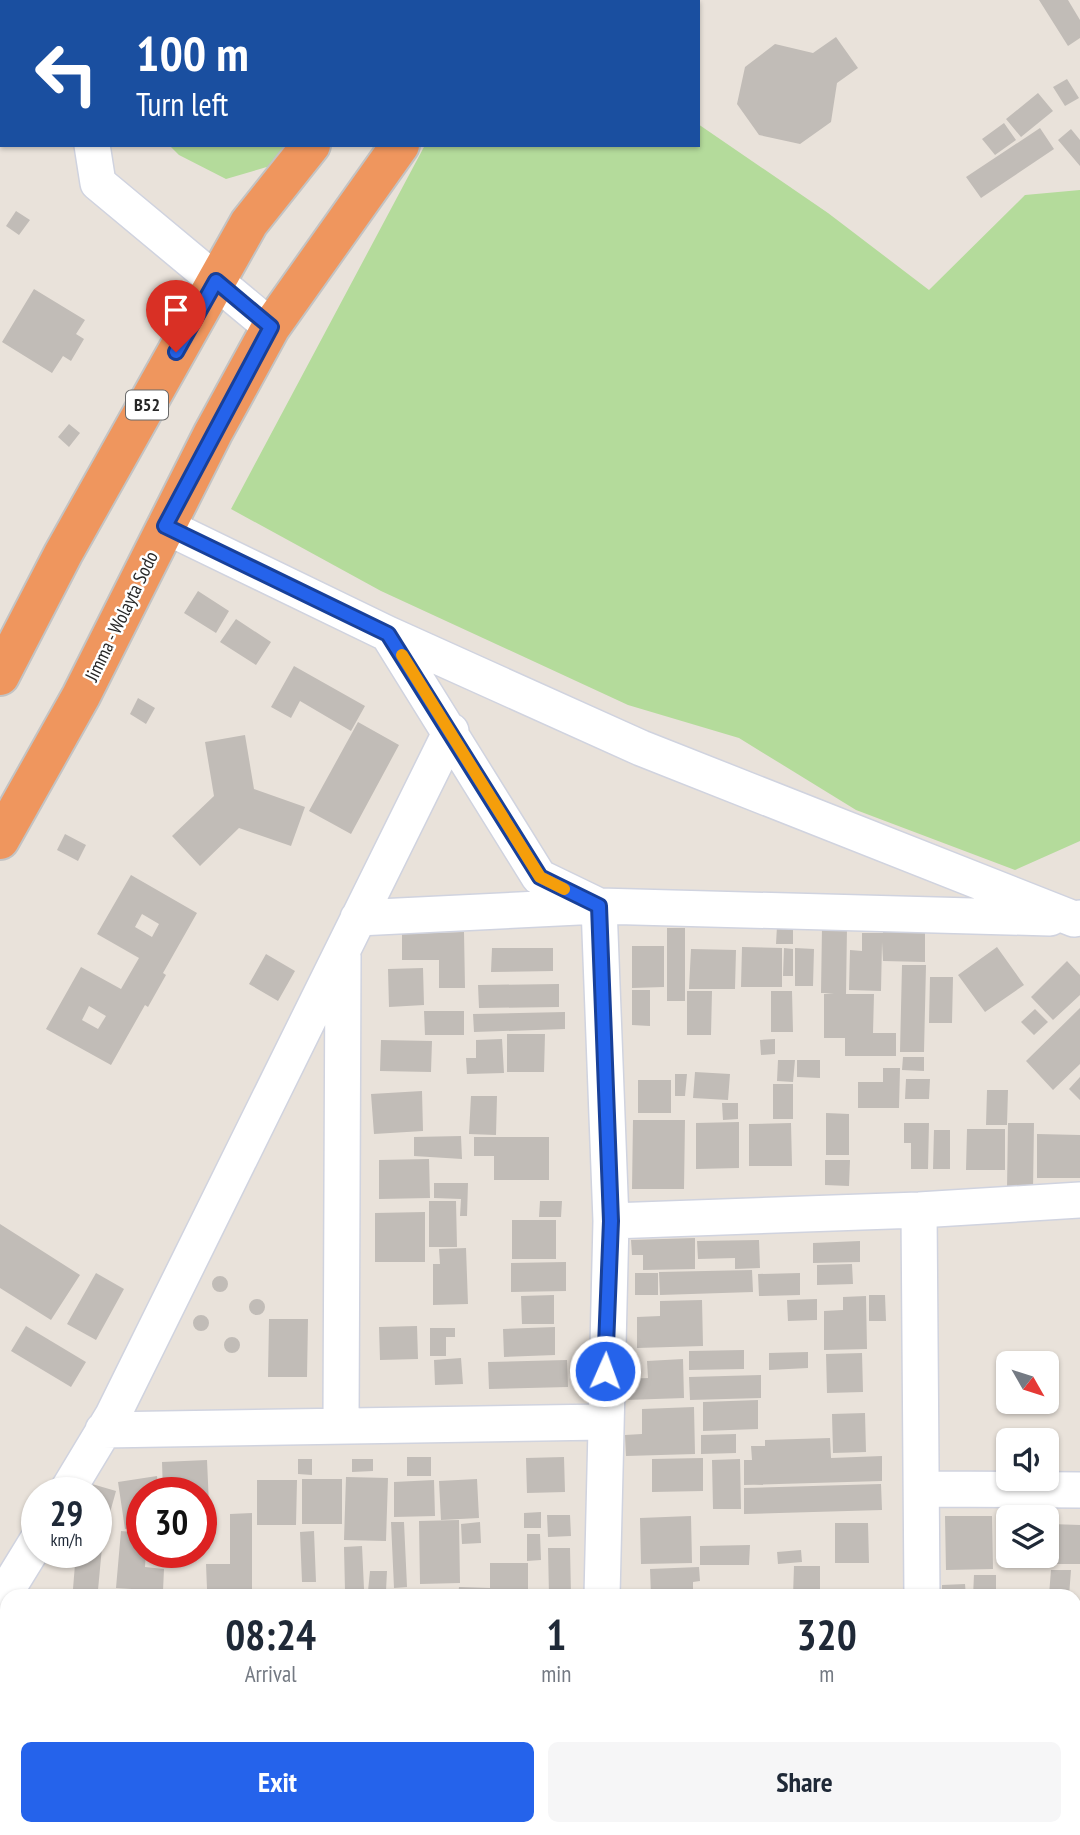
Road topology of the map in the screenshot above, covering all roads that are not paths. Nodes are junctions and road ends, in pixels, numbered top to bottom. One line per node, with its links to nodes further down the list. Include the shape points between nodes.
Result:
1 (92, 147): 4 (street, via 99,183)
2 (309, 147): 4 (highway, B52, via 249,223)
3 (399, 147): 5 (highway, Jimma - Wolayta Sodo)
4 (216, 281): 5 (street); 8 (highway, B52)
5 (271, 327): 6 (highway, Jimma - Wolayta Sodo)
6 (165, 526): 7 (street); 10 (highway, Jimma - Wolayta Sodo, via 81,696)
7 (388, 634): 9 (street); 13 (street, via 641,748)
8 (0, 676)
9 (451, 731): 11 (street, via 540,877); 12 (street)
10 (0, 840)
11 (599, 906): 12 (street); 13 (street); 17 (street)
12 (358, 918): 14 (street)
13 (1077, 919)
14 (343, 949): 19 (street); 20 (street)
15 (1080, 1200): 16 (street)
16 (919, 1210): 17 (street); 22 (street)
17 (611, 1221): 18 (street)
18 (604, 1422): 19 (street); 26 (street)
19 (341, 1425): 20 (street)
20 (103, 1430): 21 (street)
21 (75, 1477)
22 (923, 1489): 23 (street); 27 (street)
23 (1080, 1490)
24 (21, 1567): 25 (street)
25 (7, 1589)
26 (601, 1589)
27 (922, 1589)

